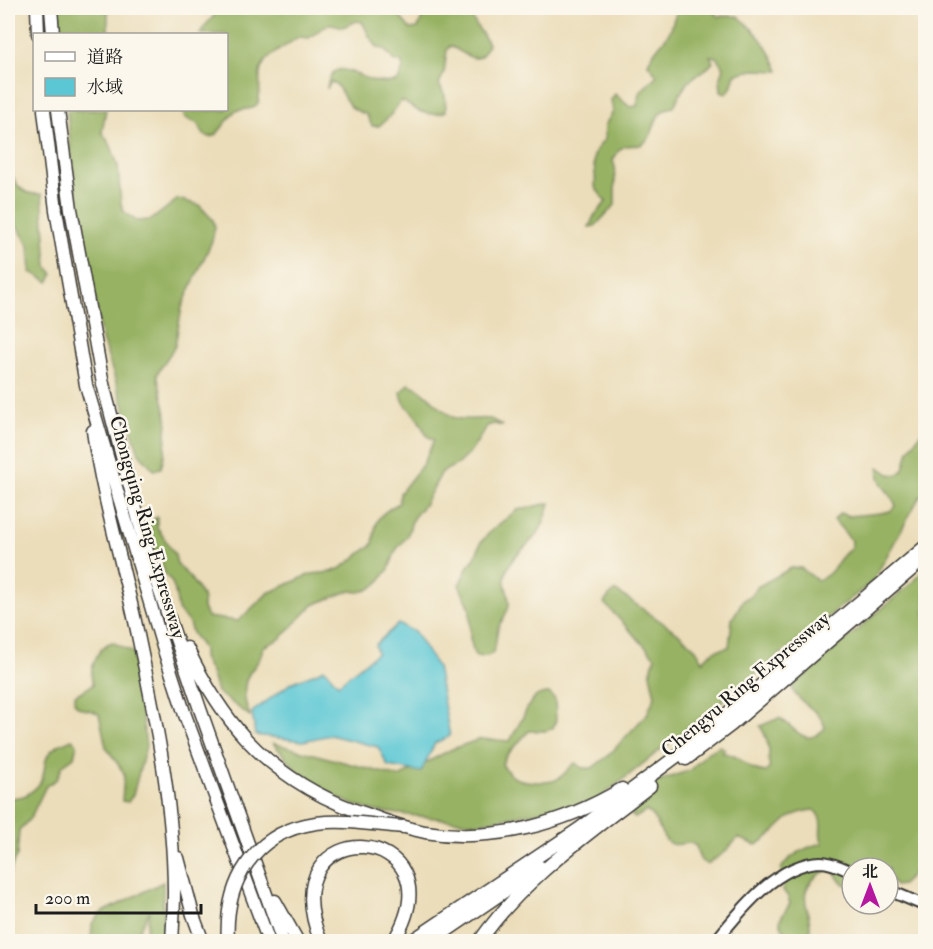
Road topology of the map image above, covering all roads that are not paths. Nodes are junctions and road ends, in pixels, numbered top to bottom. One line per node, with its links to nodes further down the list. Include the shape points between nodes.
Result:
1 (37, 8): 3 (highway)
2 (51, 8): 4 (highway)
3 (38, 33)
4 (53, 33)
5 (44, 111): 7 (highway, Chongqing Ring Expressway, via 56,210)
6 (58, 111): 10 (highway, Chongqing Ring Expressway, via 102,384)
7 (86, 386): 13 (highway, via 110,518 139,639); 22 (highway, Chongqing Ring Expressway, via 185,716)
8 (926, 546): 11 (highway, Chengyu Ring Expressway)
9 (926, 557): 14 (highway, Chengyu Ring Expressway, via 730,725)
10 (163, 600): 12 (highway, bridge, via 202,679 252,745 314,792 340,806); 16 (highway, Chongqing Ring Expressway)
11 (677, 756): 12 (highway, via 605,799 521,830 454,834); 27 (highway, via 579,829)
12 (403, 827): 21 (highway, bridge, via 318,823 281,834 248,860 237,880 226,923)
13 (171, 828): 19 (highway); 20 (highway)
14 (585, 837): 28 (highway); 29 (highway, via 526,887 497,916)
15 (840, 866): 30 (main road, via 822,862 799,867 769,883)
16 (261, 878): 23 (highway, Chongqing Ring Expressway); 24 (highway)
17 (900, 895): 18 (main road)
18 (926, 906)
19 (172, 942)
20 (203, 942)
21 (228, 942)
22 (269, 942)
23 (283, 942)
24 (298, 942)
25 (321, 942): 26 (highway, via 311,890 321,865 346,848 374,847 399,864 410,894 407,915)
26 (393, 942)
27 (410, 942)
28 (430, 942)
29 (479, 942)
30 (715, 942)

